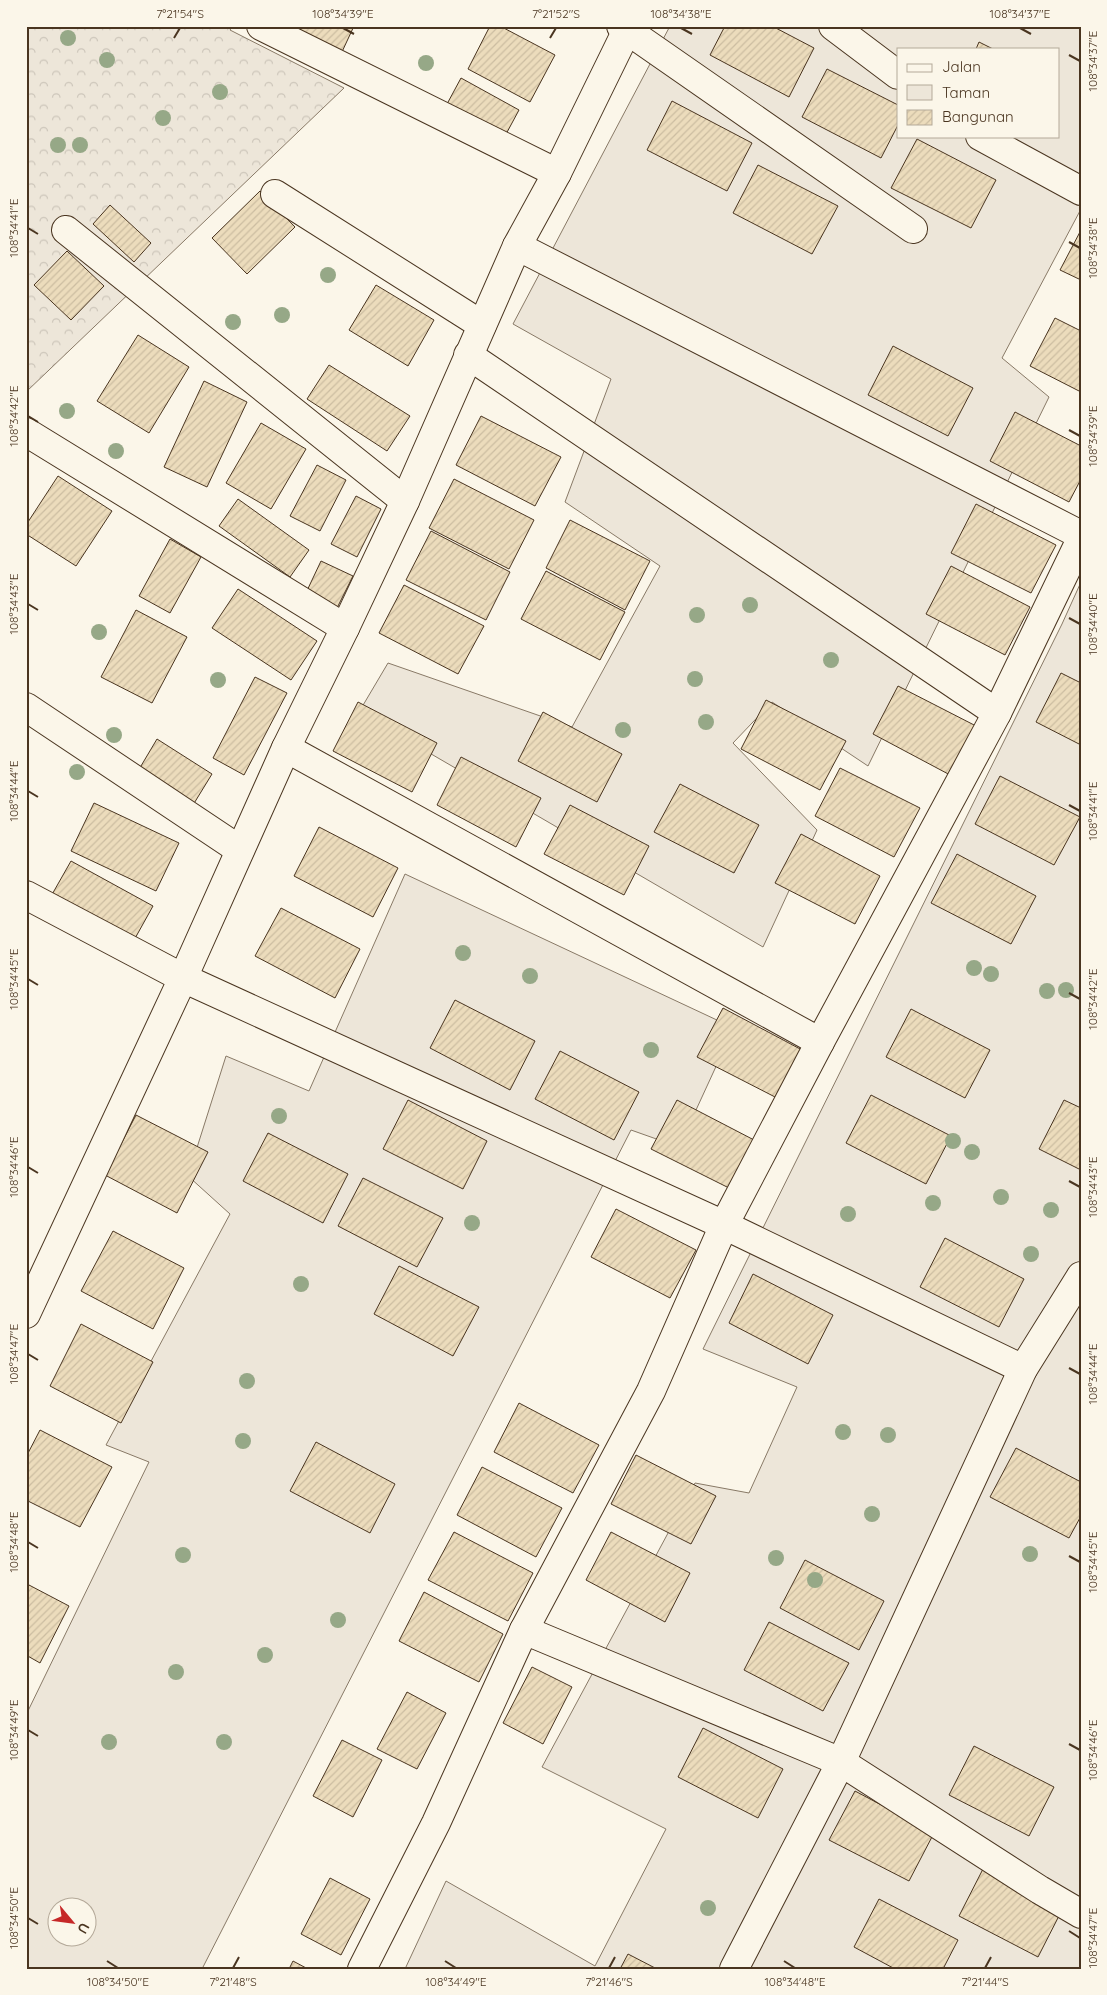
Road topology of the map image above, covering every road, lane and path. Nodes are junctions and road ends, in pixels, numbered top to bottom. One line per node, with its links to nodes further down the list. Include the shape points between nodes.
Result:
1 (261, 26): 6 (street)
2 (833, 26): 4 (street)
3 (626, 28): 6 (street); 9 (street)
4 (897, 74)
5 (984, 138): 7 (street)
6 (557, 173): 11 (street)
7 (1081, 192)
8 (275, 194): 12 (street)
9 (913, 229)
10 (66, 230): 15 (street)
11 (517, 246): 12 (street); 16 (street)
12 (482, 325): 13 (street)
13 (468, 355): 15 (street); 19 (street)
14 (26, 432): 17 (street)
15 (405, 501): 17 (street)
16 (1081, 537): 19 (street)
17 (345, 628): 20 (street)
18 (26, 707): 21 (street)
19 (997, 713): 24 (street)
20 (286, 748): 21 (street); 24 (street)
21 (240, 850): 23 (street)
22 (26, 895): 23 (street)
23 (183, 978): 25 (street); 27 (street)
24 (820, 1042): 25 (street)
25 (724, 1225): 28 (street); 29 (street, via 651,1391)
26 (1081, 1276): 28 (street)
27 (26, 1314)
28 (1023, 1369): 30 (street)
29 (524, 1630): 30 (street); 32 (street, via 436,1822)
30 (842, 1762): 31 (street); 33 (street)
31 (1081, 1914)
32 (362, 1969)
33 (734, 1969)

